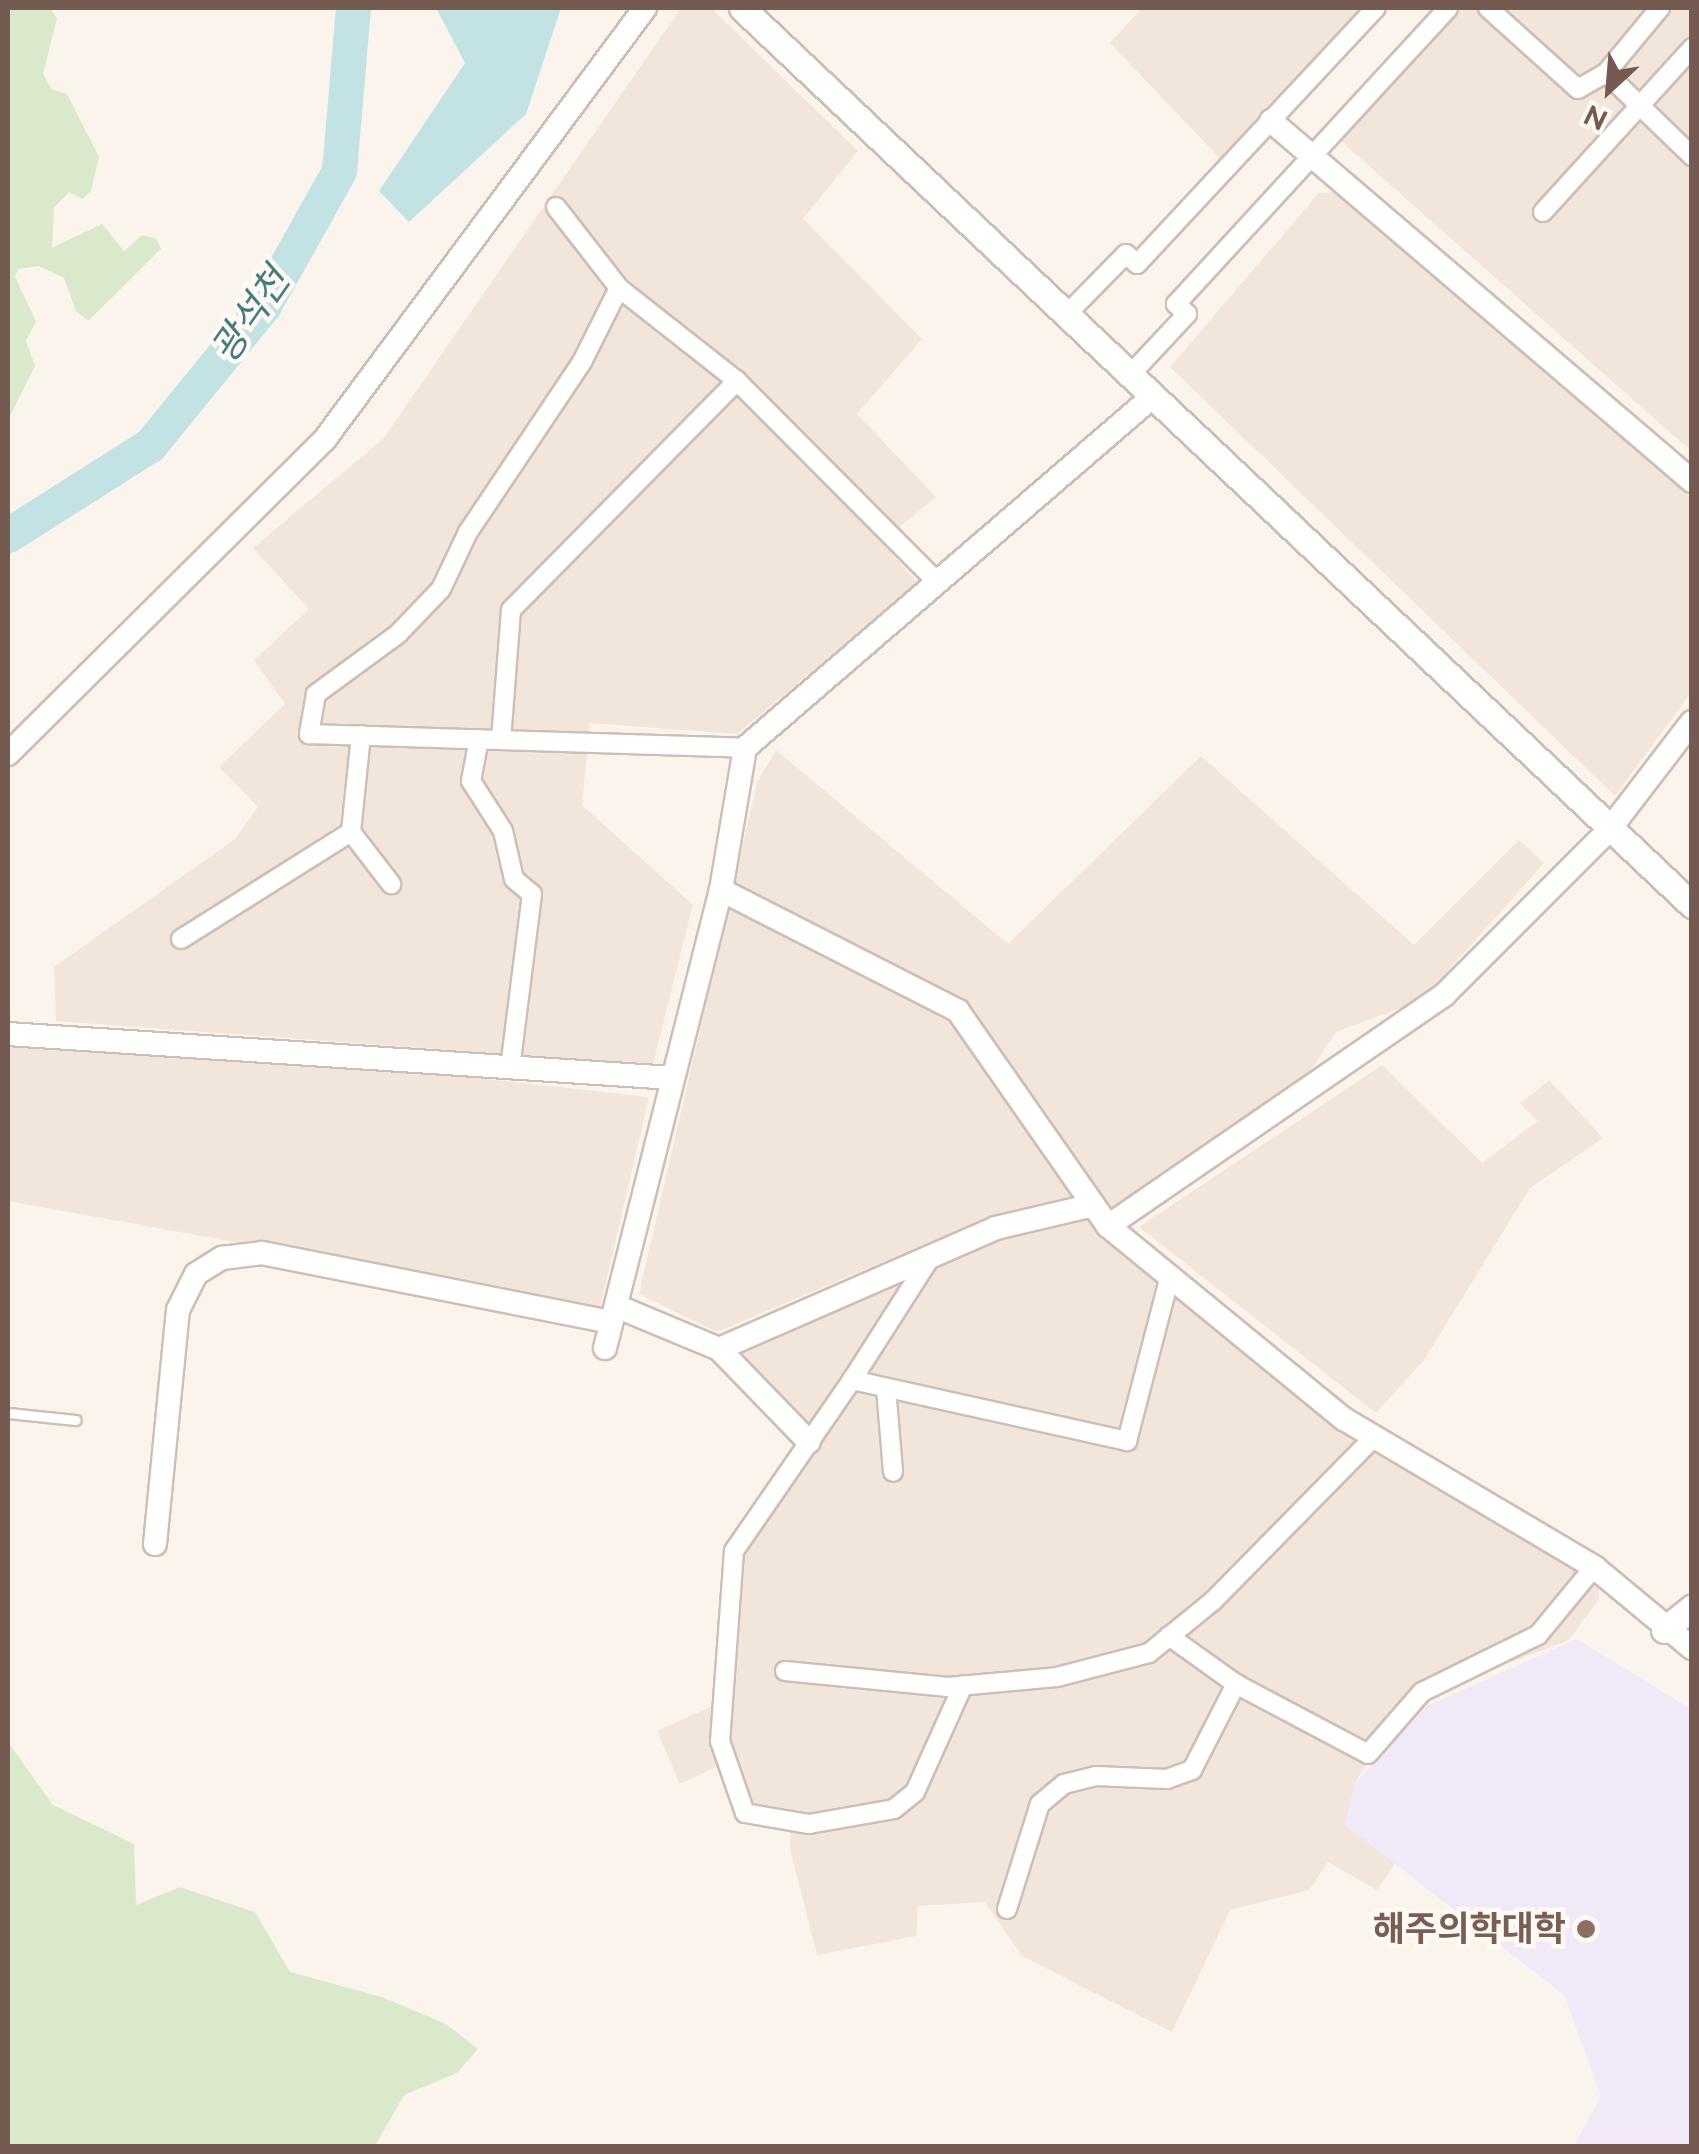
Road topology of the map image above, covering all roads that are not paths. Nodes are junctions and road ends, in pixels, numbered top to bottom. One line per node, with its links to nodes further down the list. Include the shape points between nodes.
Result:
1 (645, 8): 27 (street, via 325,439)
2 (742, 8): 16 (main road)
3 (1376, 8): 10 (street)
4 (1448, 8): 12 (street)
5 (1488, 8): 8 (street, via 1578,90)
6 (1660, 8): 8 (street)
7 (1692, 48): 9 (street)
8 (1606, 73): 9 (street)
9 (1638, 104): 11 (street); 14 (street)
10 (1271, 121): 12 (street); 16 (street, via 1137,264 1126,254)
11 (1692, 156)
12 (1310, 157): 17 (street, via 1176,304 1187,314); 20 (street)
13 (556, 207): 15 (street)
14 (1543, 212)
15 (619, 288): 18 (street); 23 (street, via 582,362 468,532 441,589 398,634 316,694 309,734)
16 (1064, 318): 17 (main road)
17 (1129, 376): 19 (main road)
18 (738, 381): 21 (street); 25 (street, via 511,610)
19 (1151, 398): 21 (street); 28 (main road)
20 (1692, 481)
21 (937, 582): 26 (street)
22 (1692, 722): 28 (street)
23 (362, 736): 24 (street); 29 (street)
24 (479, 740): 25 (street); 35 (street, via 471,782 502,831 514,879 532,894)
25 (501, 740): 26 (street)
26 (745, 748): 31 (street)
27 (8, 754)
28 (1609, 830): 32 (main road); 38 (street, via 1412,1021)
29 (351, 832): 30 (street); 33 (street)
30 (391, 884)
31 (721, 890): 36 (street); 37 (street, via 958,1011)
32 (1692, 905)
33 (182, 939)
34 (8, 1034): 35 (street)
35 (510, 1066): 36 (street)
36 (674, 1078): 41 (street)
37 (1093, 1205): 38 (street); 39 (street, via 996,1228)
38 (1108, 1226): 40 (street)
39 (930, 1258): 43 (street); 44 (street)
40 (1170, 1276): 45 (street, via 1127,1440); 48 (street)
41 (614, 1314): 42 (street); 43 (street); 51 (street, via 262,1253 222,1258 196,1274 178,1310)
42 (605, 1348)
43 (719, 1349): 49 (street)
44 (852, 1380): 45 (street); 49 (street)
45 (886, 1388): 50 (street)
46 (8, 1414): 47 (lane)
47 (76, 1420)
48 (1374, 1437): 52 (street); 55 (street, via 1213,1601)
49 (809, 1442): 59 (street, via 734,1551 720,1741 745,1813 809,1824 894,1809 915,1792)
50 (893, 1472)
51 (155, 1544)
52 (1594, 1567): 54 (street); 58 (street, via 1538,1635 1422,1692 1368,1754)
53 (1692, 1607): 54 (main road)
54 (1664, 1630): 56 (street)
55 (1169, 1636): 58 (street); 59 (street, via 1149,1653 1057,1677)
56 (1692, 1648)
57 (786, 1671): 59 (street)
58 (1236, 1684): 60 (street, via 1192,1770 1167,1779 1096,1776 1064,1784 1040,1804)
59 (963, 1686)
60 (1007, 1910)

